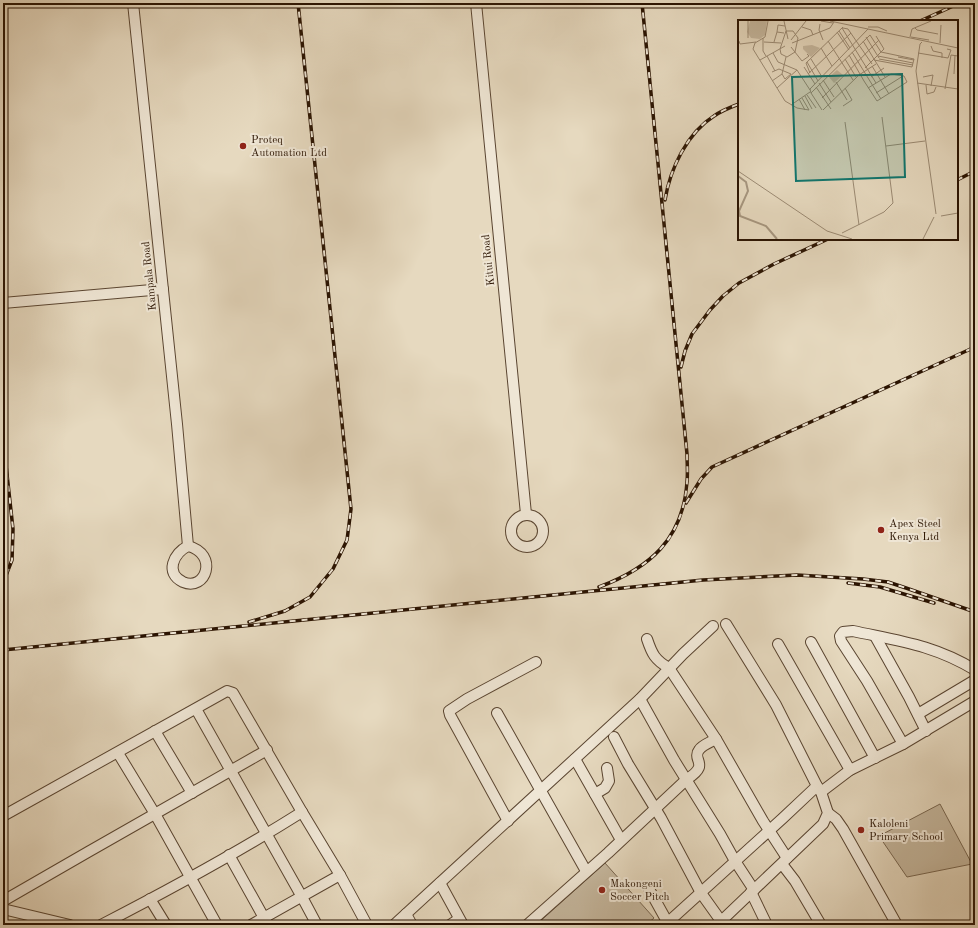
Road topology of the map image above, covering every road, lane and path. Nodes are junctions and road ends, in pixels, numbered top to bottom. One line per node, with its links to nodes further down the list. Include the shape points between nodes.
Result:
1 (133, 3): 3 (street, Kampala Road)
2 (476, 3): 5 (street, Kitui Road)
3 (163, 289): 4 (street); 6 (street, Kampala Road)
4 (3, 303)
5 (526, 514)
6 (188, 546)
7 (726, 624): 35 (street, via 776,705)
8 (713, 626): 14 (street)
9 (875, 636): 15 (street, via 933,649); 21 (street); 26 (street, via 849,631 843,632 840,636)
10 (647, 639): 14 (street, via 651,652 661,664)
11 (811, 642): 29 (street)
12 (778, 644): 33 (street)
13 (536, 662): 44 (street, via 449,711)
14 (669, 668): 17 (street); 25 (street)
15 (975, 670)
16 (975, 680): 21 (street)
17 (640, 699): 30 (street); 34 (street)
18 (975, 701): 22 (street)
19 (196, 709): 23 (street); 27 (street, via 230,691); 32 (street)
20 (497, 713): 36 (street)
21 (918, 714): 22 (street)
22 (926, 730): 26 (street)
23 (155, 732): 28 (street); 37 (street)
24 (614, 737): 39 (street)
25 (716, 739): 34 (street, via 699,749 699,769); 45 (street)
26 (903, 744): 29 (street)
27 (267, 750): 32 (street); 40 (street)
28 (118, 752): 42 (street); 43 (street)
29 (875, 758): 33 (street)
30 (575, 759): 36 (street); 38 (street)
31 (607, 768): 38 (street, via 609,781 605,788)
32 (231, 770): 37 (street); 46 (street)
33 (850, 770): 35 (street)
34 (687, 779): 39 (street); 49 (street)
35 (819, 789): 41 (street); 45 (street)
36 (540, 791): 44 (street); 51 (street)
37 (192, 793): 42 (street)
38 (595, 794): 47 (street)
39 (655, 809): 47 (street); 57 (street)
40 (302, 812): 46 (street); 52 (street)
41 (828, 813): 50 (street, via 823,824); 80 (street, via 843,829)
42 (155, 814): 53 (street); 60 (street)
43 (3, 816)
44 (508, 821): 54 (street)
45 (769, 831): 49 (street); 50 (street)
46 (266, 834): 48 (street); 58 (street)
47 (621, 840): 51 (street)
48 (229, 855): 53 (street); 63 (street)
49 (735, 861): 56 (street); 57 (street)
50 (784, 861): 56 (street); 79 (street)
51 (586, 872): 77 (street)
52 (340, 875): 58 (street); 73 (street)
53 (190, 877): 59 (street); 70 (street)
54 (440, 883): 62 (street); 64 (street)
55 (648, 889): 65 (street)
56 (753, 891): 66 (street); 78 (street)
57 (701, 893): 65 (street); 66 (street)
58 (302, 897): 63 (street); 72 (street)
59 (150, 899): 68 (street); 69 (street)
60 (3, 901)
61 (3, 909): 67 (street)
62 (406, 914): 74 (street); 75 (street)
63 (266, 922): 71 (street)
64 (461, 922): 76 (street)
65 (668, 924)
66 (718, 924)
67 (70, 925)
68 (101, 925)
69 (166, 925)
70 (217, 925)
71 (251, 925)
72 (316, 925)
73 (368, 925)
74 (394, 925)
75 (412, 925)
76 (450, 925)
77 (527, 925)
78 (767, 925)
79 (821, 925)
80 (897, 925)

